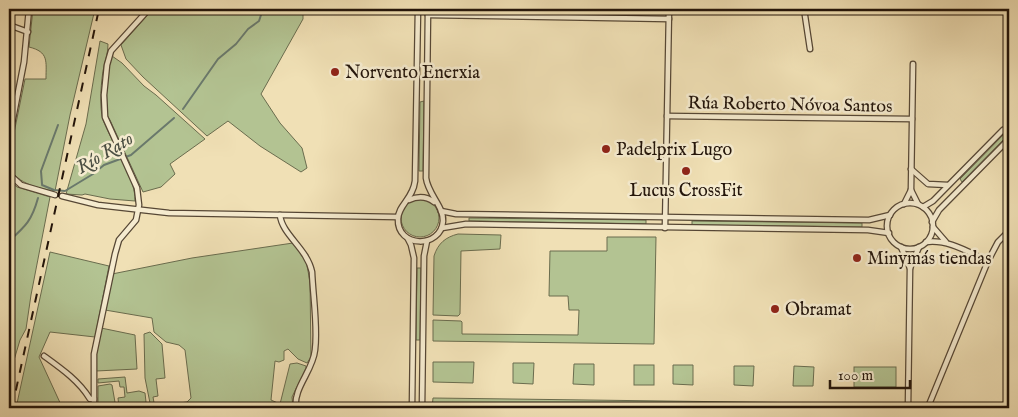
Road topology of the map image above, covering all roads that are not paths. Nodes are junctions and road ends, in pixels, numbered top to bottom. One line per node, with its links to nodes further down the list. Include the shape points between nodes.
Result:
1 (29, 9): 10 (street)
2 (149, 9): 28 (street, via 111,51 106,66 104,95 105,117 137,188)
3 (418, 9): 24 (street, via 415,172 414,188)
4 (428, 9): 7 (street)
5 (669, 9): 8 (street)
6 (804, 9): 11 (street)
7 (428, 15): 8 (street); 25 (street, via 426,178 428,191)
8 (669, 19): 13 (street)
9 (9, 25): 10 (street)
10 (28, 32): 16 (street)
11 (810, 48)
12 (913, 64): 14 (street)
13 (667, 116): 14 (street, Rúa Roberto Nóvoa Santos); 32 (street)
14 (912, 119): 18 (street)
15 (1003, 130): 20 (street)
16 (9, 139)
17 (1009, 139): 34 (street, via 939,210)
18 (911, 169): 20 (street, via 928,184); 21 (street)
19 (9, 174): 22 (street, via 21,185)
20 (949, 185): 27 (street, via 934,201)
21 (911, 190): 26 (street); 27 (street)
22 (56, 195)
23 (62, 196): 28 (street)
24 (408, 201): 25 (street, via 422,197); 33 (street)
25 (436, 203): 29 (street)
26 (904, 204): 27 (street); 31 (street)
27 (921, 206): 34 (street)
28 (139, 210): 30 (street); 48 (street, via 136,220 119,240 115,254 94,354)
29 (441, 211): 32 (street, via 456,214); 35 (street)
30 (280, 215): 33 (street); 51 (street, via 281,222 310,262 312,272 316,349 313,364 295,400)
31 (890, 215): 32 (street, via 869,220); 38 (street)
32 (666, 216): 36 (street)
33 (398, 217): 39 (street, via 399,228)
34 (933, 225): 41 (street); 42 (street)
35 (442, 228): 36 (street, via 466,224); 40 (street)
36 (665, 228): 38 (street, via 868,230)
37 (1009, 230): 45 (street)
38 (888, 233): 43 (street)
39 (408, 239): 40 (street); 52 (street, via 414,258)
40 (427, 241): 53 (street, via 424,256)
41 (926, 242): 42 (street); 44 (street)
42 (946, 242): 45 (street)
43 (901, 247): 44 (street); 46 (street)
44 (919, 247): 46 (street)
45 (988, 261): 49 (street)
46 (910, 268): 54 (street)
47 (44, 356): 48 (street, via 67,373 90,399)
48 (94, 399): 50 (street)
49 (928, 407)
50 (94, 408)
51 (296, 408)
52 (412, 408)
53 (422, 408)
54 (908, 408)

